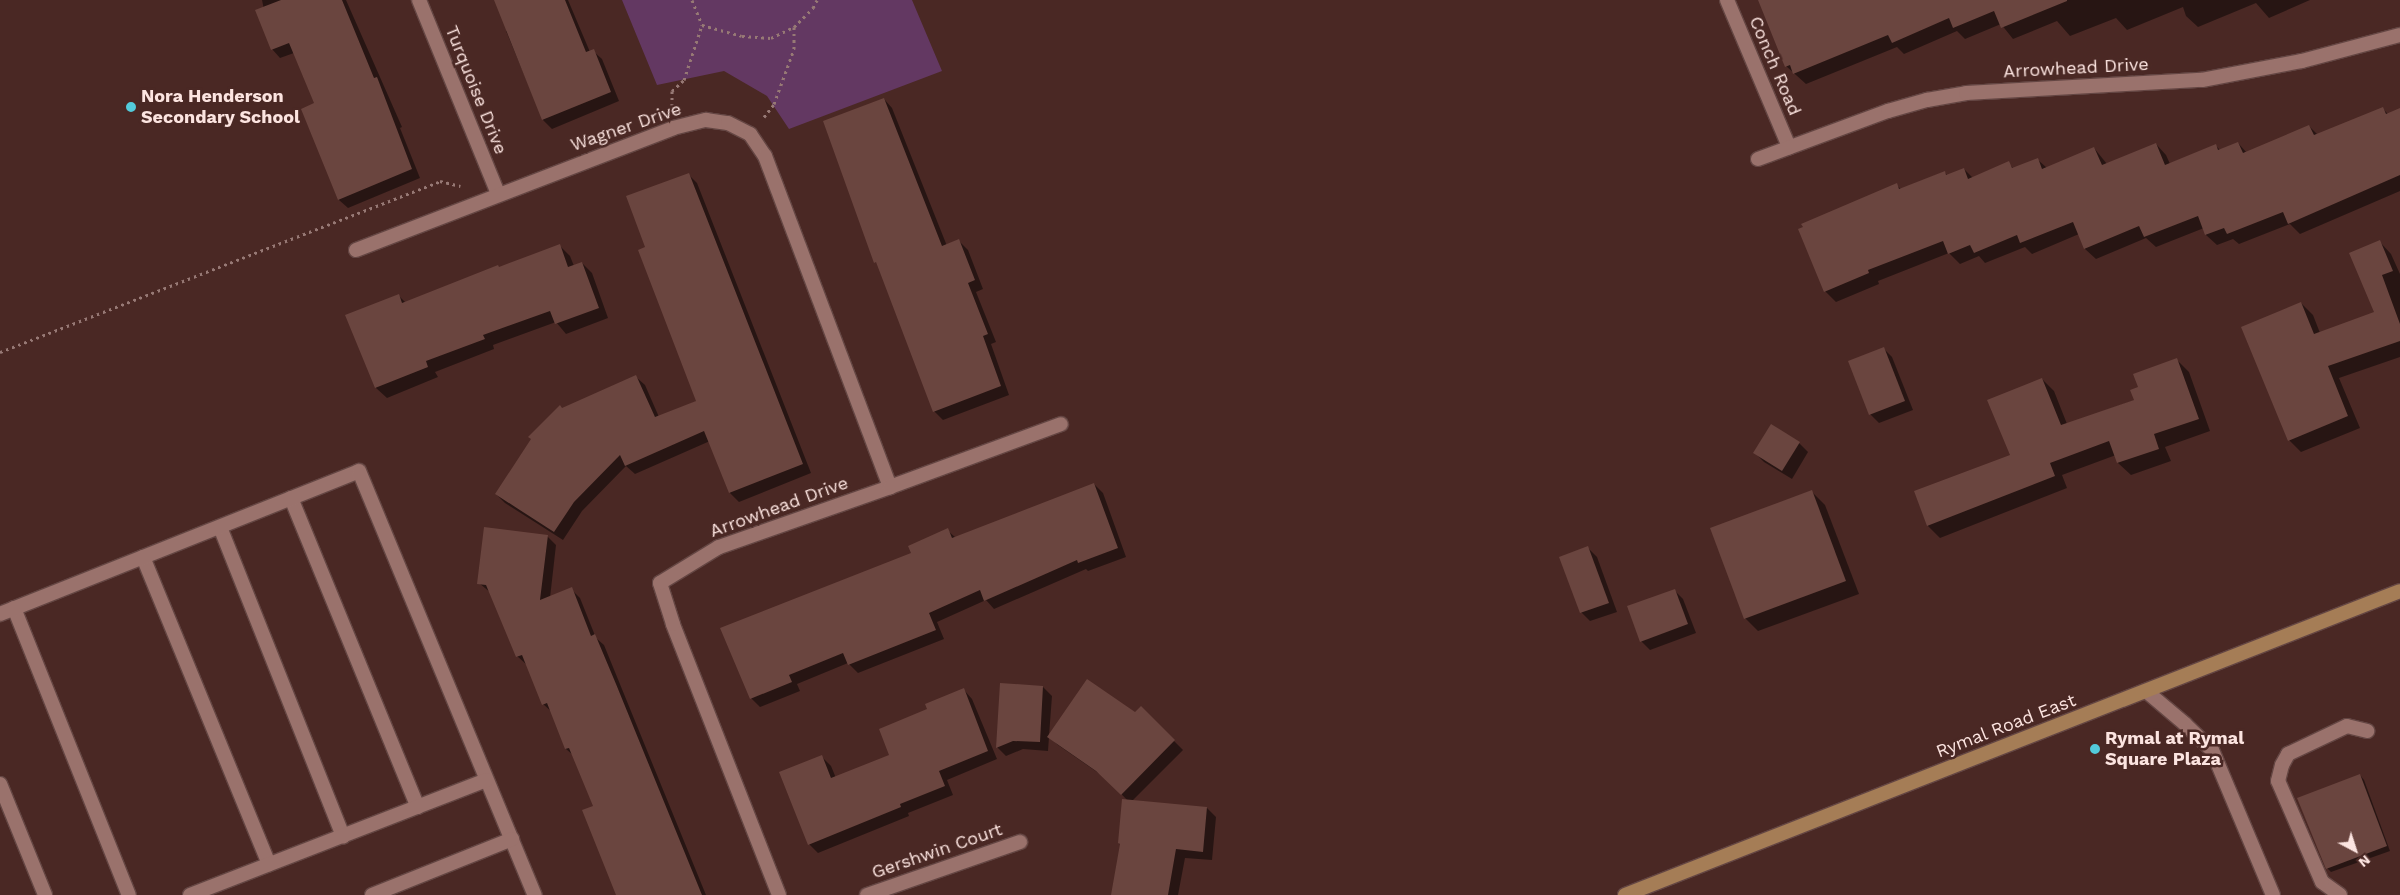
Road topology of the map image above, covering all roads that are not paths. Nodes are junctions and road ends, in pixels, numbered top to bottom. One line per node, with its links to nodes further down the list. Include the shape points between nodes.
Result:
1 (419, 0): 6 (street, Turquoise Drive)
2 (1727, 0): 4 (street, Conch Road)
3 (2400, 35): 4 (street, Arrowhead Drive, via 2302,62 2202,80 1966,93 1935,98)
4 (1789, 147): 5 (street, Arrowhead Drive)
5 (1758, 159)
6 (498, 194): 7 (street, Wagner Drive); 9 (street, Wagner Drive, via 673,128 706,120 728,123 750,134 765,156)
7 (356, 250)
8 (1061, 424): 9 (street, Arrowhead Drive)
9 (890, 487): 30 (street, Arrowhead Drive, via 719,547 660,584)
10 (291, 498): 11 (street); 18 (street, via 359,471); 20 (street)
11 (220, 527): 12 (street); 21 (street)
12 (143, 557): 14 (street); 24 (street)
13 (2400, 591): 16 (main road, Rymal Road East)
14 (14, 608): 15 (street); 26 (street)
15 (0, 614)
16 (2146, 691): 32 (main road, Rymal Road East); 33 (street, via 2212,750)
17 (2367, 730): 34 (street, via 2347,726 2288,754 2278,781 2322,882)
18 (487, 780): 20 (street); 22 (street)
19 (0, 784): 25 (street)
20 (418, 807): 21 (street)
21 (343, 836): 24 (street)
22 (512, 839): 28 (street); 29 (street)
23 (1020, 842): 31 (street, Gershwin Court)
24 (269, 864): 27 (street)
25 (46, 895)
26 (129, 895)
27 (190, 895)
28 (372, 895)
29 (535, 895)
30 (779, 895)
31 (867, 895)
32 (1625, 895)
33 (2273, 895)
34 (2340, 895)

